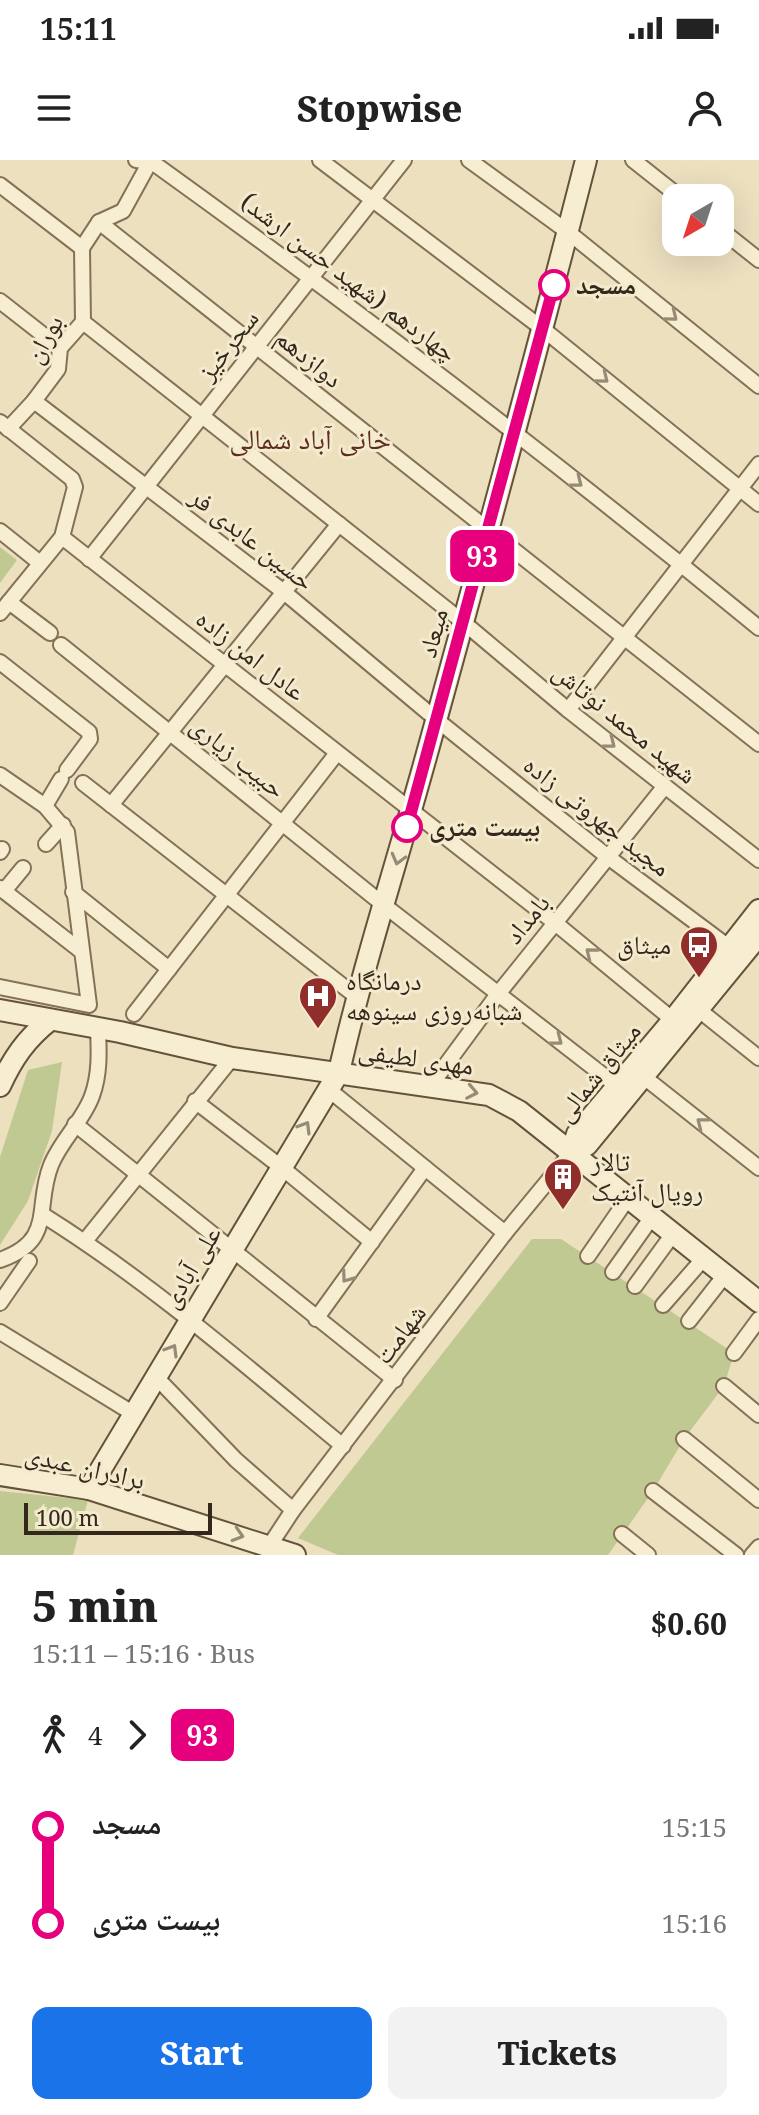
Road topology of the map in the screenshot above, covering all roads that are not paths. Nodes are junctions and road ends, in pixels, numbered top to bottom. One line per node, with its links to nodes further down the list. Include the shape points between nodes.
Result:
1 (320, 160): 9 (street)
2 (404, 160): 9 (street, سحرخیز)
3 (469, 160): 11 (street)
4 (586, 160): 11 (main road, میعاد)
5 (633, 160): 7 (street)
6 (146, 161): 10 (street, via 123,211); 15 (street, چهاردهم (شهید حسن ارشد))
7 (663, 184)
8 (0, 185): 13 (street)
9 (372, 201): 15 (street, سحرخیز); 18 (street)
10 (99, 222): 13 (street); 19 (street, دوازدهم)
11 (568, 232): 18 (main road, میعاد); 21 (street, one-way to 21)
12 (734, 240): 14 (street)
13 (82, 248): 17 (street, بوران)
14 (759, 260)
15 (312, 277): 19 (street, سحرخیز); 25 (street, چهاردهم (شهید حسن ارشد))
16 (0, 301): 20 (street)
17 (83, 322): 20 (street, بوران); 23 (street, شهید محمد نوتاش)
18 (543, 329): 25 (main road, میعاد); 28 (street, one-way to 28)
19 (256, 347): 23 (street, سحرخیز); 32 (street, دوازدهم)
20 (60, 348): 22 (street, بوران, via 58,369)
21 (759, 386)
22 (34, 401): 24 (street, بوران); 27 (street, حسین عابدی‌ فر)
23 (202, 416): 27 (street, سحرخیز); 30 (street, شهید محمد نوتاش)
24 (4, 426): 33 (street, بوران, via 74,482)
25 (516, 433): 32 (main road, میعاد); 36 (street, چهاردهم (شهید حسن ارشد), one-way to 36)
26 (759, 464): 28 (street)
27 (146, 487): 34 (street, سحرخیز); 37 (street, حسین عابدی‌ فر)
28 (740, 488): 29 (street); 36 (street)
29 (759, 504)
30 (339, 524): 37 (street); 39 (street, شهید محمد نوتاش)
31 (0, 531): 35 (street)
32 (488, 532): 39 (main road, میعاد); 42 (street, دوازدهم)
33 (62, 537): 34 (street, عادل امن زاده); 35 (street, بوران)
34 (89, 559): 45 (street, عادل امن زاده)
35 (40, 563): 38 (street, بوران)
36 (681, 564): 40 (street, چهاردهم (شهید حسن ارشد)); 42 (street)
37 (284, 592): 45 (street); 47 (street, حسین عابدی‌ فر)
38 (4, 608): 41 (street)
39 (463, 622): 46 (street, شهید محمد نوتاش); 47 (main road, میعاد)
40 (759, 628)
41 (50, 633)
42 (624, 637): 46 (street); 49 (street, دوازدهم)
43 (61, 645): 48 (street, حبیب زیاری)
44 (0, 662): 55 (street, via 89,732 90,739)
45 (225, 665): 48 (street); 50 (street, عادل امن زاده)
46 (568, 710): 53 (street, شهید محمد نوتاش, one-way to 53)
47 (437, 720): 56 (main road, میعاد); 60 (street, مجید جهروتی زاده)
48 (170, 733): 54 (street); 57 (street, حبیب زیاری)
49 (759, 744)
50 (337, 753): 56 (street, عادل امن زاده); 57 (street)
51 (0, 775): 55 (street)
52 (83, 783): 54 (street)
53 (665, 786): 60 (street, بامداد); 61 (street, شهید محمد نوتاش)
54 (111, 805): 65 (street)
55 (45, 806): 58 (street)
56 (411, 811): 66 (main road, میعاد, one-way to 66); 68 (street, عادل امن زاده)
57 (282, 823): 65 (street); 66 (street, حبیب زیاری)
58 (63, 825): 59 (street); 64 (street, via 70,840)
59 (46, 844)
60 (608, 857): 68 (street, بامداد); 70 (street, مجید جهروتی زاده)
61 (759, 860)
62 (23, 868): 63 (street)
63 (2, 890): 71 (street)
64 (73, 892): 71 (street); 72 (street)
65 (227, 895): 72 (street); 75 (street)
66 (385, 906): 74 (street, حبیب زیاری); 75 (main road, میعاد)
67 (759, 910): 70 (main road, میثاق شمالی)
68 (554, 922): 74 (street, بامداد); 80 (street, عادل امن زاده, one-way to 68)
69 (757, 941): 77 (main road, میثاق شمالی)
70 (730, 948): 80 (main road, میثاق شمالی)
71 (81, 951): 73 (street, via 89,1005)
72 (169, 969): 78 (street)
73 (0, 987)
74 (498, 994): 86 (street, بامداد); 88 (street, حبیب زیاری, one-way to 88)
75 (357, 997): 85 (main road, میعاد)
76 (0, 1010): 79 (main road, مهدی لطیفی)
77 (699, 1010): 83 (street); 84 (main road, میثاق شمالی)
78 (134, 1014)
79 (50, 1020): 81 (main road, مهدی لطیفی); 87 (main road, via 13,1058)
80 (673, 1020): 88 (main road, میثاق شمالی)
81 (98, 1029): 82 (main road, مهدی لطیفی); 90 (street, via 99,1068 92,1098)
82 (232, 1058): 85 (main road, مهدی لطیفی); 89 (street)
83 (759, 1058)
84 (644, 1077): 91 (main road, میثاق شمالی, via 587,1145); 94 (street, one-way to 84)
85 (334, 1081): 86 (main road, مهدی لطیفی); 92 (main road, علی آبادی, one-way to 85); 93 (street)
86 (431, 1085): 91 (main road, مهدی لطیفی, one-way to 91, via 489,1095 519,1111)
87 (0, 1086)
88 (617, 1086): 91 (main road, میثاق شمالی, via 577,1134)
89 (195, 1101): 92 (street); 95 (street)
90 (75, 1124): 95 (street); 97 (street, via 50,1167)
91 (571, 1153): 96 (main road, مهدی لطیفی); 99 (street, شهامت)
92 (281, 1167): 102 (street); 103 (main road, علی آبادی)
93 (425, 1168): 99 (street); 102 (street)
94 (759, 1168)
95 (137, 1174): 101 (street); 103 (street)
96 (628, 1198): 98 (main road, مهدی لطیفی); 104 (street)
97 (43, 1215): 101 (street); 106 (street, via 39,1230 22,1251)
98 (652, 1217): 100 (main road, مهدی لطیفی); 108 (street)
99 (505, 1233): 121 (street, شهامت)
100 (673, 1234): 105 (main road, مهدی لطیفی); 110 (street)
101 (85, 1241): 116 (street)
102 (372, 1242): 114 (street, one-way to 114)
103 (231, 1251): 114 (street); 116 (main road, علی آبادی)
104 (588, 1256)
105 (704, 1258): 109 (main road, مهدی لطیفی); 113 (street)
106 (0, 1260)
107 (29, 1261): 112 (street)
108 (613, 1272)
109 (725, 1275): 111 (main road, مهدی لطیفی); 117 (street)
110 (635, 1286)
111 (759, 1302)
112 (0, 1303)
113 (663, 1305)
114 (316, 1319): 121 (street)
115 (759, 1319): 119 (street)
116 (190, 1321): 120 (main road, علی آبادی, one-way to 116); 126 (street)
117 (689, 1321)
118 (0, 1332): 123 (street)
119 (734, 1353)
120 (156, 1377): 123 (main road, علی آبادی); 131 (street)
121 (395, 1380): 126 (street, شهامت)
122 (724, 1386): 124 (street)
123 (134, 1414): 128 (main road, علی آبادی)
124 (759, 1415)
125 (684, 1439): 130 (street)
126 (343, 1446): 131 (street, شهامت)
127 (0, 1475): 128 (main road, برادران عبدی)
128 (89, 1489): 133 (main road, برادران عبدی, one-way to 133)
129 (653, 1491): 137 (street)
130 (759, 1500)
131 (293, 1510): 133 (street, شهامت)
132 (622, 1534): 136 (street)
133 (270, 1545): 135 (main road, برادران عبدی)
134 (759, 1547): 138 (street)
135 (295, 1555)
136 (648, 1555)
137 (736, 1555)
138 (752, 1555)

